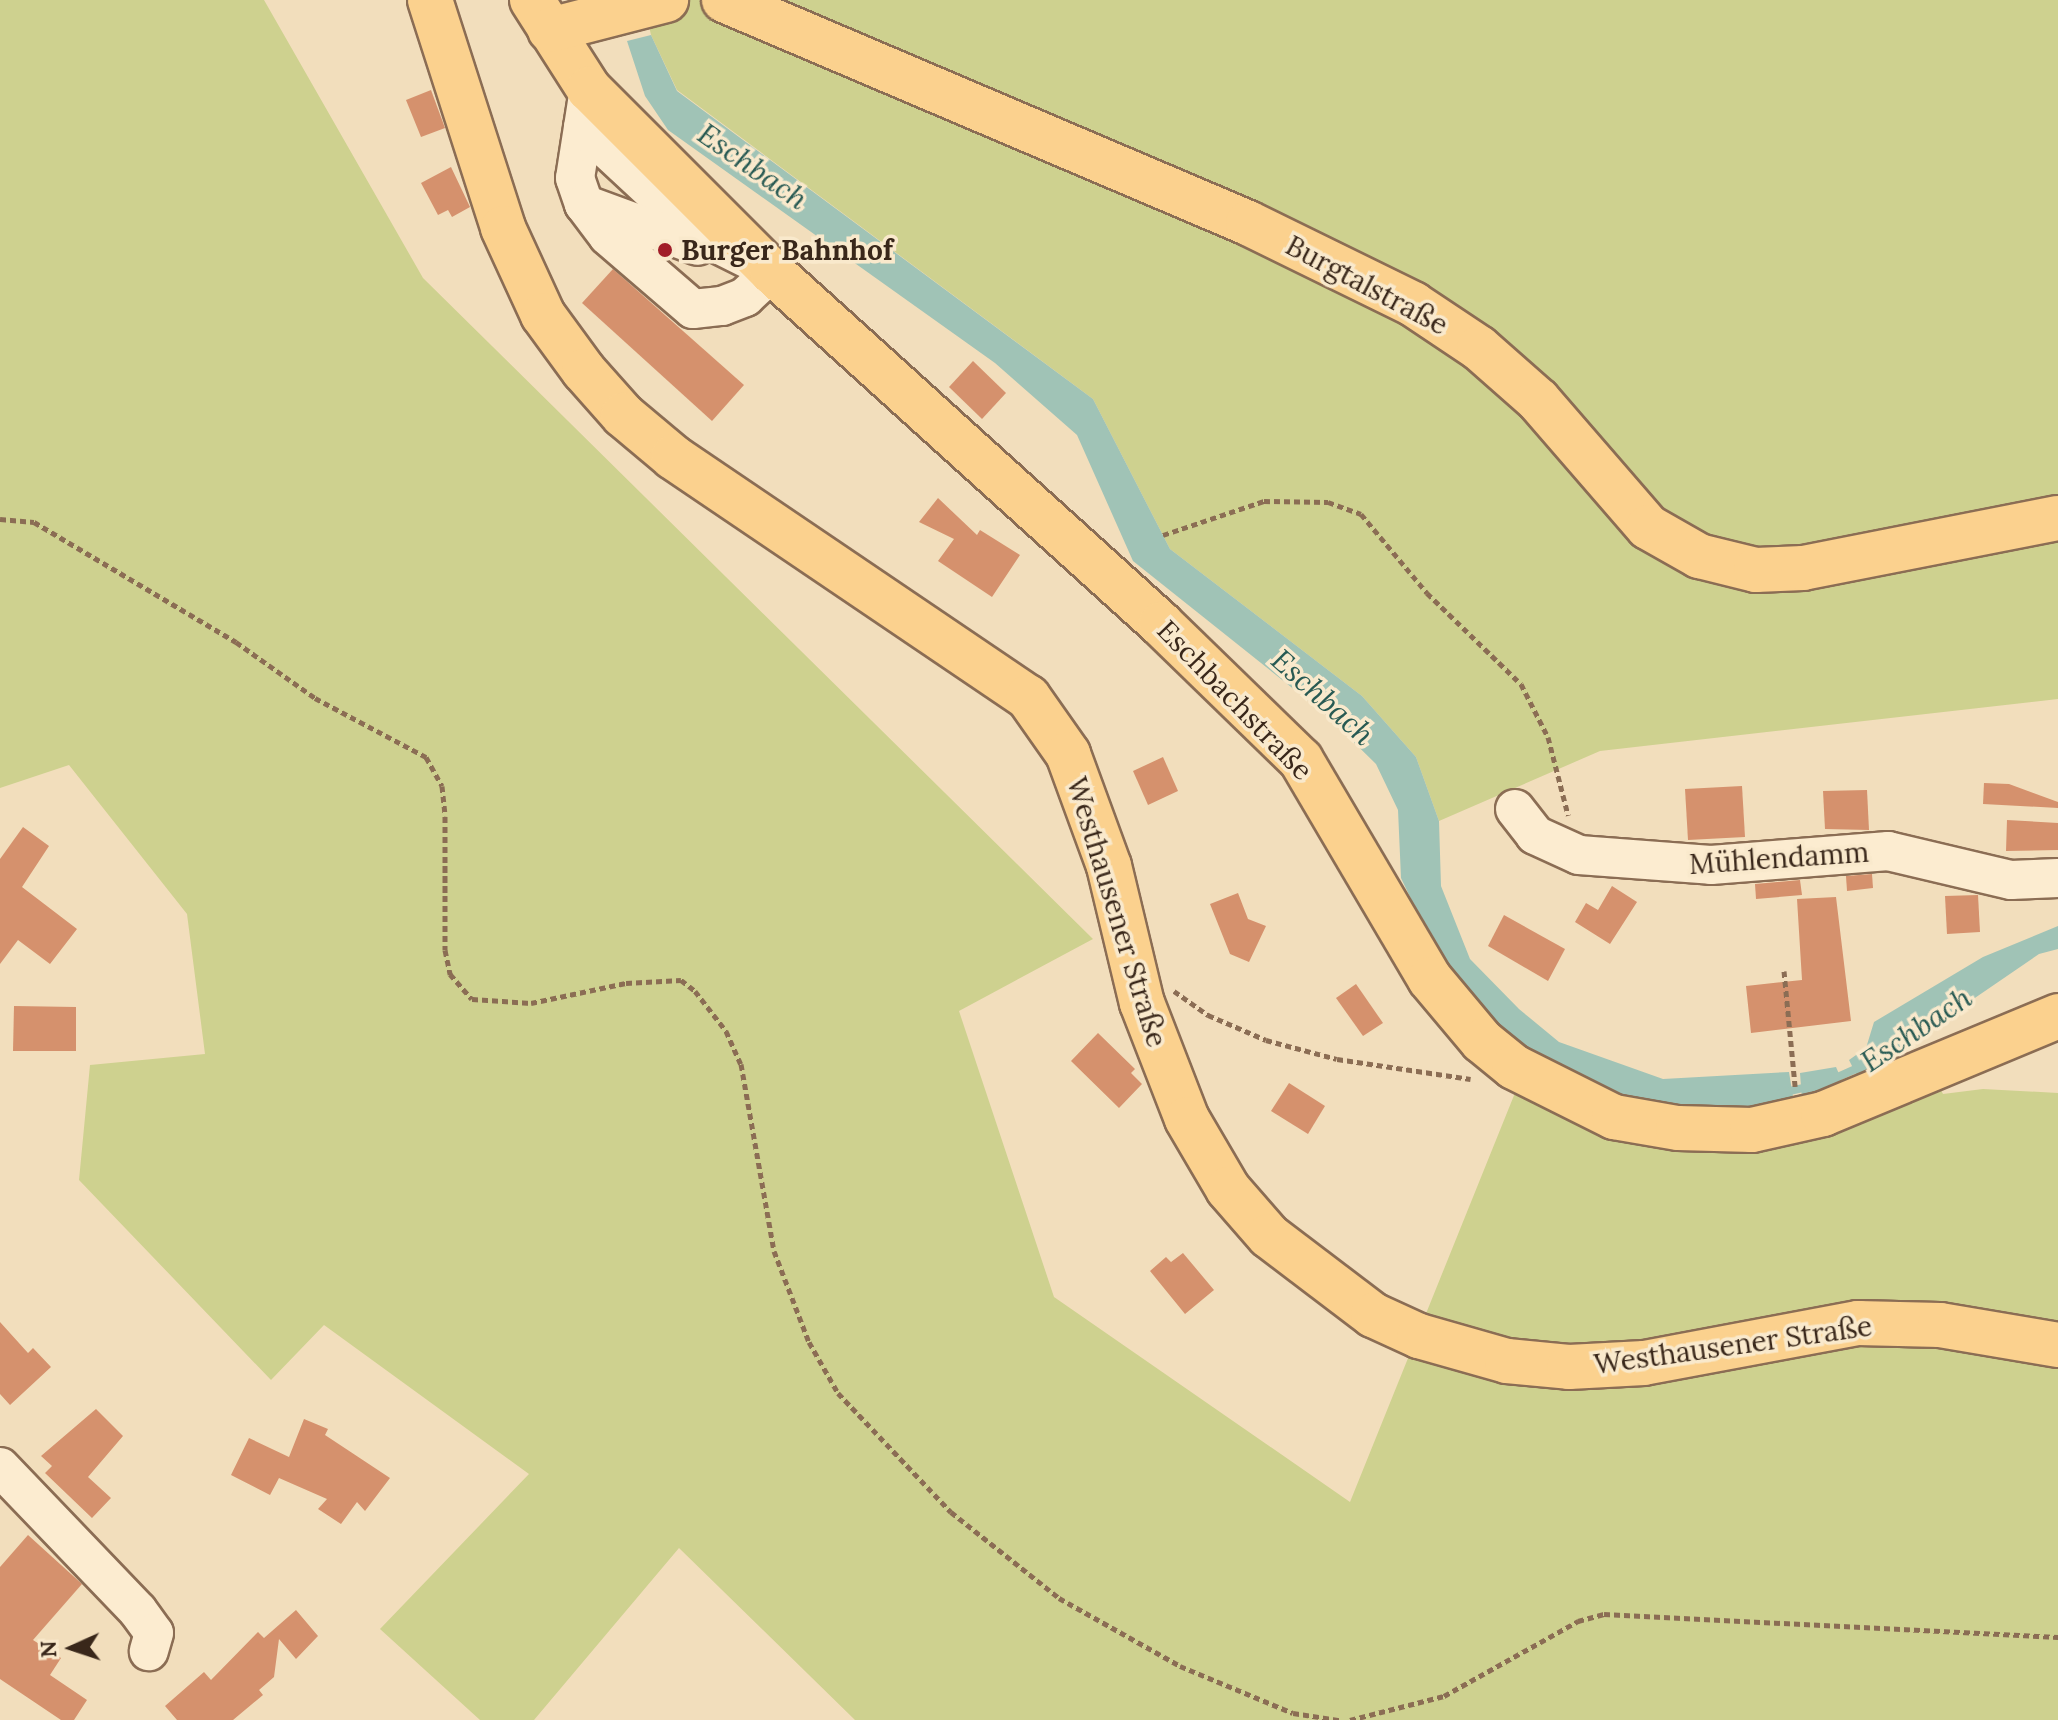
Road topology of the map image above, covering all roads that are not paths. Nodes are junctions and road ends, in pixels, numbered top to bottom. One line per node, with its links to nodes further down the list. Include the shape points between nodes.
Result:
1 (430, 0): 12 (main road, Westhausener Straße, via 503,228 552,329 603,394 673,457 1028,697 1068,754 1109,866 1142,1003 1187,1119 1228,1189 1269,1236 1325,1283 1419,1336 1507,1361 1569,1367 1644,1363 1858,1323 1940,1325)
2 (724, 0): 8 (main road, Burgtalstraße, via 1248,223 1413,304 1513,376 1648,527 1699,556 1756,570 1803,568)
3 (643, 4): 4 (main road)
4 (541, 15): 5 (main road, Eschbachstraße)
5 (586, 108): 6 (street, via 575,178); 7 (main road, Eschbachstraße)
6 (584, 204): 7 (street); 7 (street, via 608,236 693,309 745,297)
7 (772, 272): 11 (main road, Eschbachstraße, via 913,395 1281,738 1318,784 1430,979 1482,1041 1514,1067 1614,1117 1690,1130 1752,1130 1823,1114)
8 (2058, 518)
9 (1515, 809): 10 (street, Mühlendamm, via 1535,835 1579,855 1711,865 1888,851 2011,880)
10 (2058, 878)
11 (2058, 1016)
12 (2058, 1345)
13 (0, 1467): 14 (street, via 138,1611 154,1633)
14 (149, 1651)

